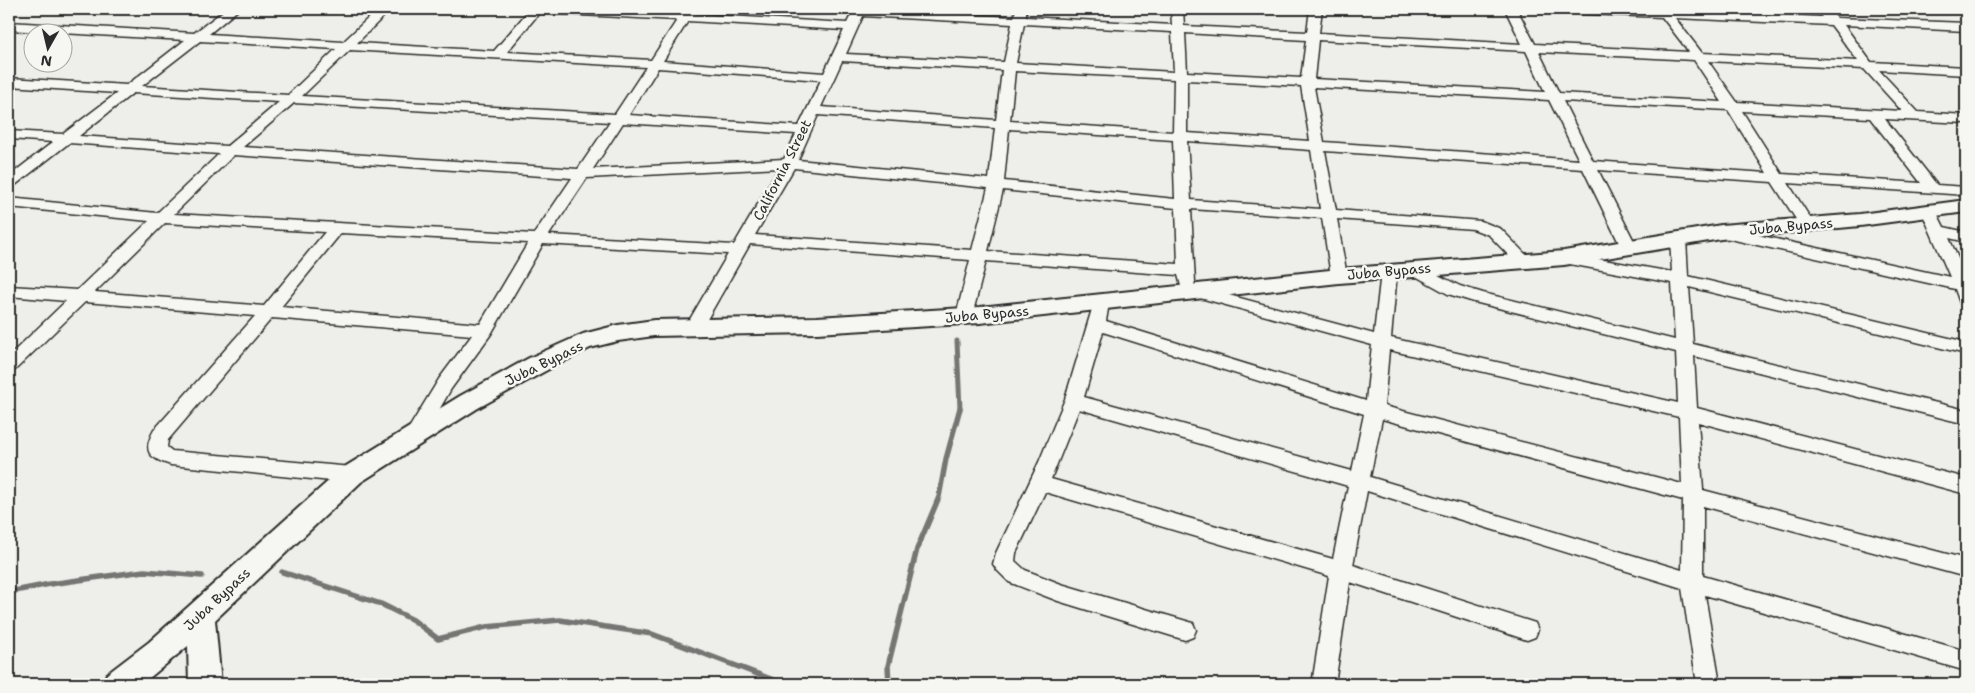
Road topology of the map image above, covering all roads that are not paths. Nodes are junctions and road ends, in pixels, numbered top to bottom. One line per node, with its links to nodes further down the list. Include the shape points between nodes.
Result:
1 (233, 9): 19 (street)
2 (385, 9): 21 (street)
3 (536, 9): 23 (street)
4 (541, 9): 12 (street)
5 (1177, 9): 18 (street)
6 (1316, 9): 20 (street)
7 (1511, 9): 22 (street)
8 (1563, 9): 11 (street)
9 (1820, 9): 14 (street)
10 (859, 10): 13 (street); 16 (street, California Street)
11 (1663, 11): 14 (street); 24 (street)
12 (688, 13): 16 (street); 26 (street)
13 (1021, 15): 18 (street); 28 (street)
14 (1834, 22): 17 (street); 27 (street)
15 (9, 26): 19 (street)
16 (852, 27): 25 (street, California Street)
17 (1966, 27)
18 (1178, 29): 20 (street); 30 (street)
19 (196, 38): 21 (street); 34 (street)
20 (1312, 38): 22 (street); 33 (street)
21 (344, 46): 23 (street); 35 (street)
22 (1530, 47): 24 (street); 36 (street)
23 (497, 55): 26 (street)
24 (1697, 55): 27 (street); 37 (street)
25 (839, 57): 28 (street); 31 (street, California Street)
26 (654, 64): 31 (street); 41 (street)
27 (1867, 65): 29 (street); 40 (street)
28 (1009, 66): 30 (street); 43 (street)
29 (1966, 71)
30 (1181, 76): 33 (street); 46 (street)
31 (829, 77): 38 (street, California Street)
32 (9, 82): 34 (street)
33 (1307, 83): 36 (street); 48 (street)
34 (129, 88): 35 (street); 47 (street)
35 (292, 98): 41 (street); 49 (street)
36 (1555, 98): 37 (street); 51 (street)
37 (1733, 107): 39 (street); 53 (street)
38 (812, 110): 43 (street); 44 (street, California Street)
39 (1874, 114): 40 (street); 57 (street)
40 (1914, 116): 42 (street)
41 (620, 118): 44 (street); 52 (street)
42 (1966, 119)
43 (1004, 124): 46 (street); 55 (street)
44 (804, 130): 50 (street, California Street)
45 (9, 134): 47 (street)
46 (1180, 136): 48 (street); 59 (street)
47 (65, 140): 49 (street); 54 (street)
48 (1318, 147): 51 (street); 61 (street)
49 (233, 148): 52 (street); 62 (street)
50 (789, 164): 52 (street); 55 (street); 70 (street, California Street)
51 (1588, 165): 53 (street); 71 (street)
52 (582, 174): 68 (street)
53 (1778, 179): 57 (street); 63 (street)
54 (9, 183)
55 (996, 186): 59 (street); 72 (street)
56 (1966, 191): 57 (street)
57 (1931, 200): 60 (main road, Juba Bypass); 63 (main road, Juba Bypass, via 1860,220); 65 (street)
58 (9, 202): 62 (street)
59 (1183, 204): 61 (street); 79 (street)
60 (1966, 206)
61 (1328, 215): 74 (street, via 1476,224 1495,232); 77 (street)
62 (162, 218): 64 (street); 82 (street)
63 (1806, 224): 66 (main road, Juba Bypass)
64 (337, 228): 68 (street); 83 (street)
65 (1939, 231): 67 (street); 80 (street)
66 (1720, 232): 69 (main road, Juba Bypass); 80 (street)
67 (1966, 237)
68 (539, 238): 70 (street); 87 (street)
69 (1678, 240): 71 (main road, Juba Bypass); 78 (street)
70 (743, 244): 72 (street); 86 (street, California Street)
71 (1629, 247): 73 (main road, Juba Bypass)
72 (979, 256): 79 (street); 85 (street)
73 (1564, 258): 74 (main road, Juba Bypass); 78 (street)
74 (1522, 260): 75 (main road, Juba Bypass)
75 (1416, 269): 76 (main road, Juba Bypass); 90 (street, via 1454,290 1480,298)
76 (1389, 272): 77 (main road, Juba Bypass); 88 (street)
77 (1340, 276): 79 (main road, Juba Bypass)
78 (1679, 279): 89 (street); 90 (street)
79 (1191, 285): 84 (main road, Juba Bypass); 88 (street)
80 (1965, 290)
81 (9, 291): 82 (street)
82 (79, 296): 83 (street); 91 (street)
83 (268, 312): 87 (street); 97 (street, via 161,435 157,451 171,458)
84 (1099, 313): 85 (main road, Juba Bypass); 92 (street); 93 (street)
85 (964, 316): 86 (main road, Juba Bypass, via 817,325)
86 (695, 326): 96 (main road, Juba Bypass, via 618,333 583,342 469,402)
87 (485, 330): 96 (street, via 445,384)
88 (1382, 342): 93 (street); 94 (street)
89 (1966, 348)
90 (1683, 349): 94 (street); 95 (street)
91 (9, 366)
92 (1073, 401): 98 (street); 99 (street)
93 (1374, 410): 98 (street); 101 (street)
94 (1688, 412): 100 (street); 101 (street)
95 (1966, 417)
96 (413, 438): 97 (main road, Juba Bypass)
97 (352, 475): 105 (main road, Juba Bypass)
98 (1359, 481): 103 (street); 104 (street)
99 (1039, 483): 103 (street); 106 (street, via 1006,553 1004,564 1017,576 1058,592)
100 (1966, 486)
101 (1693, 495): 102 (street); 104 (street)
102 (1966, 568)
103 (1341, 570): 107 (street); 111 (street)
104 (1692, 582): 108 (street); 112 (street)
105 (200, 616): 109 (main road, Juba Bypass); 110 (main road)
106 (1185, 630)
107 (1527, 630)
108 (1966, 661)
109 (118, 684)
110 (205, 684)
111 (1323, 684)
112 (1709, 684)

